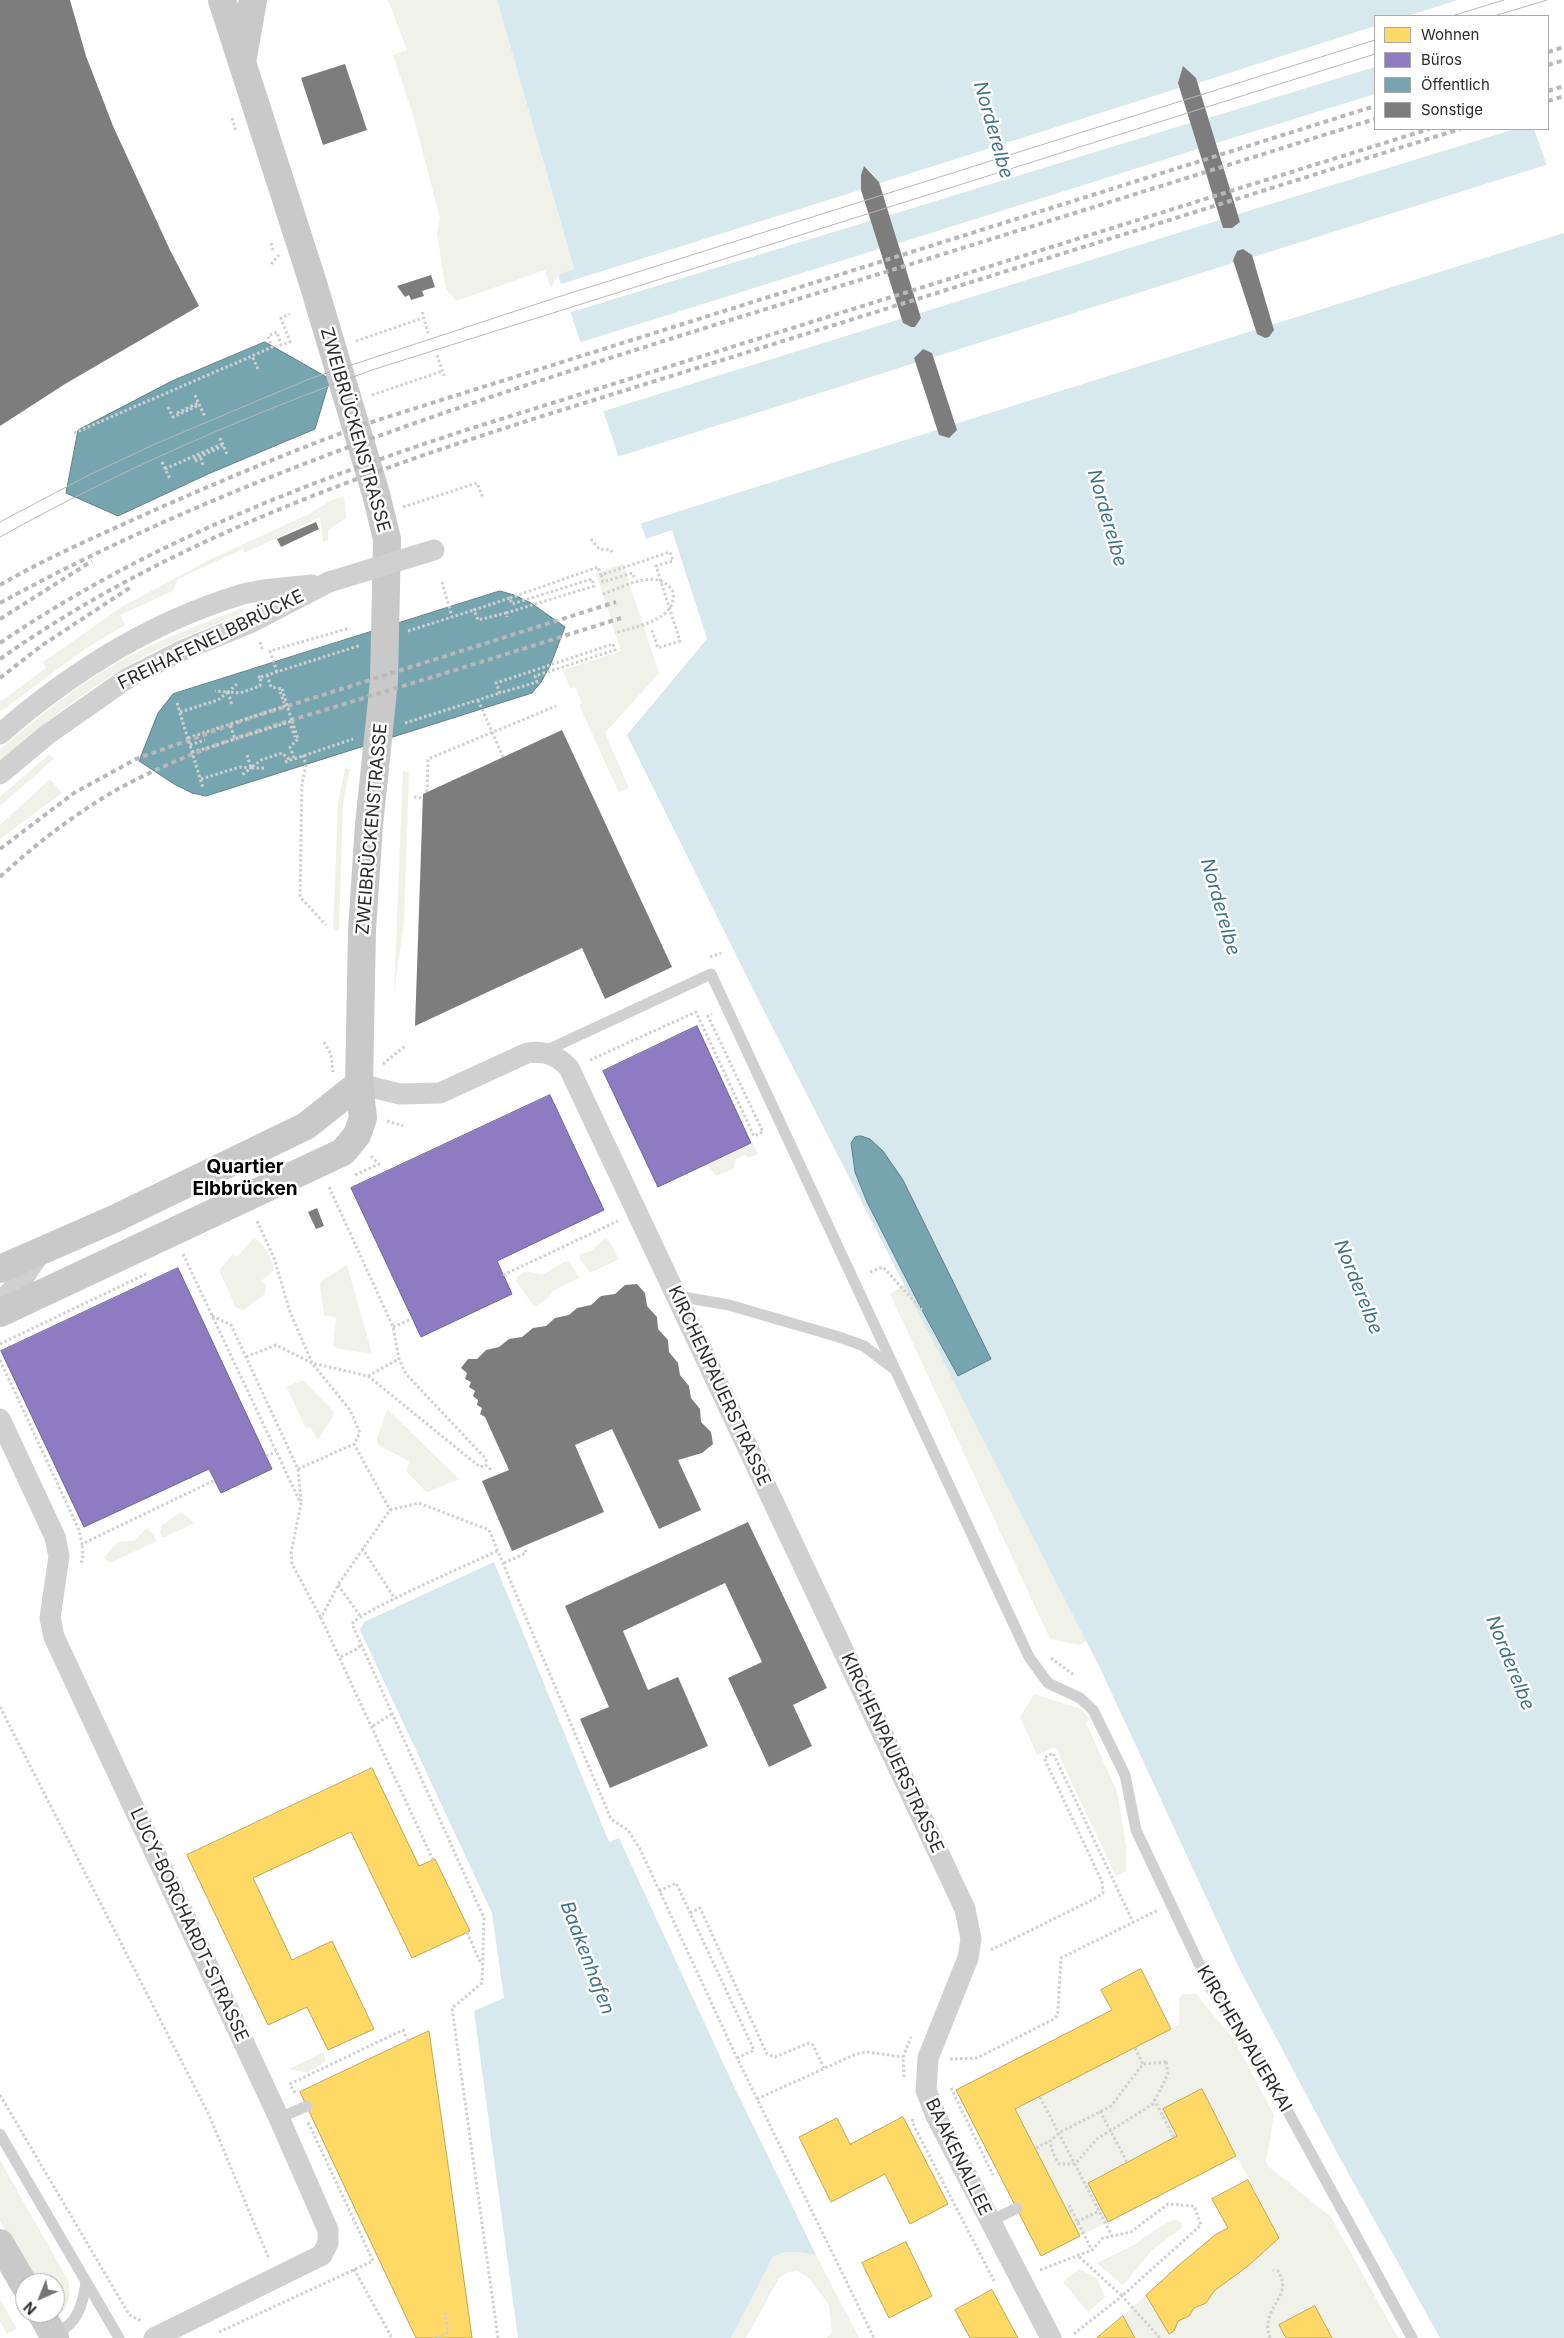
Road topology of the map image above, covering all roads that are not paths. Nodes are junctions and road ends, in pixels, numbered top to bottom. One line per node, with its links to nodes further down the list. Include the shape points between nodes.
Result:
1 (222, 0): 3 (main road, ZWEIBRÜCKENSTRASSE)
2 (253, 0): 3 (main road)
3 (242, 61): 9 (main road, ZWEIBRÜCKENSTRASSE, via 312,280 387,539 384,681 362,930)
4 (434, 550): 5 (street, FREIHAFENELBBRÜCKE, bridge)
5 (329, 582): 6 (street, FREIHAFENELBBRÜCKE, via 241,594 152,631 63,684); 7 (street, FREIHAFENELBBRÜCKE, via 252,622 181,651 128,678 69,718)
6 (0, 734)
7 (0, 774)
8 (543, 1052): 9 (street, via 527,1053 440,1093 400,1094); 12 (street, KIRCHENPAUERSTRASSE, via 554,1055 569,1068); 15 (lane, via 711,974)
9 (360, 1084): 10 (main road, via 306,1126 114,1219); 14 (main road, ZWEIBRÜCKENSTRASSE, via 363,1118 357,1135 343,1152)
10 (42, 1250): 11 (main road); 13 (street, via 22,1280)
11 (0, 1269)
12 (677, 1296): 15 (lane, via 729,1305 840,1337 864,1346); 17 (street, KIRCHENPAUERSTRASSE)
13 (0, 1302)
14 (0, 1313)
15 (896, 1371): 30 (lane, KIRCHENPAUERKAI, via 1028,1657 1048,1683 1087,1702 1098,1720 1125,1776 1136,1830 1210,1989 1250,2044)
16 (0, 1419): 19 (street, LUCY-BORCHARDT-STRASSE, via 60,1556 50,1618 54,1637)
17 (965, 1909): 22 (street, BAAKENALLEE, via 971,1939 968,1958 928,2058 926,2090)
18 (307, 2106): 19 (lane)
19 (280, 2118): 27 (street, LUCY-BORCHARDT-STRASSE, via 324,2216 328,2243 322,2255 277,2278)
20 (0, 2134): 25 (lane)
21 (1017, 2208): 22 (lane)
22 (989, 2222): 29 (street, BAAKENALLEE)
23 (0, 2243): 24 (main road)
24 (17, 2273)
25 (86, 2282): 26 (lane, via 82,2305 72,2322 61,2330); 28 (lane)
26 (49, 2326)
27 (150, 2330)
28 (119, 2338)
29 (1051, 2338)
30 (1412, 2338)

